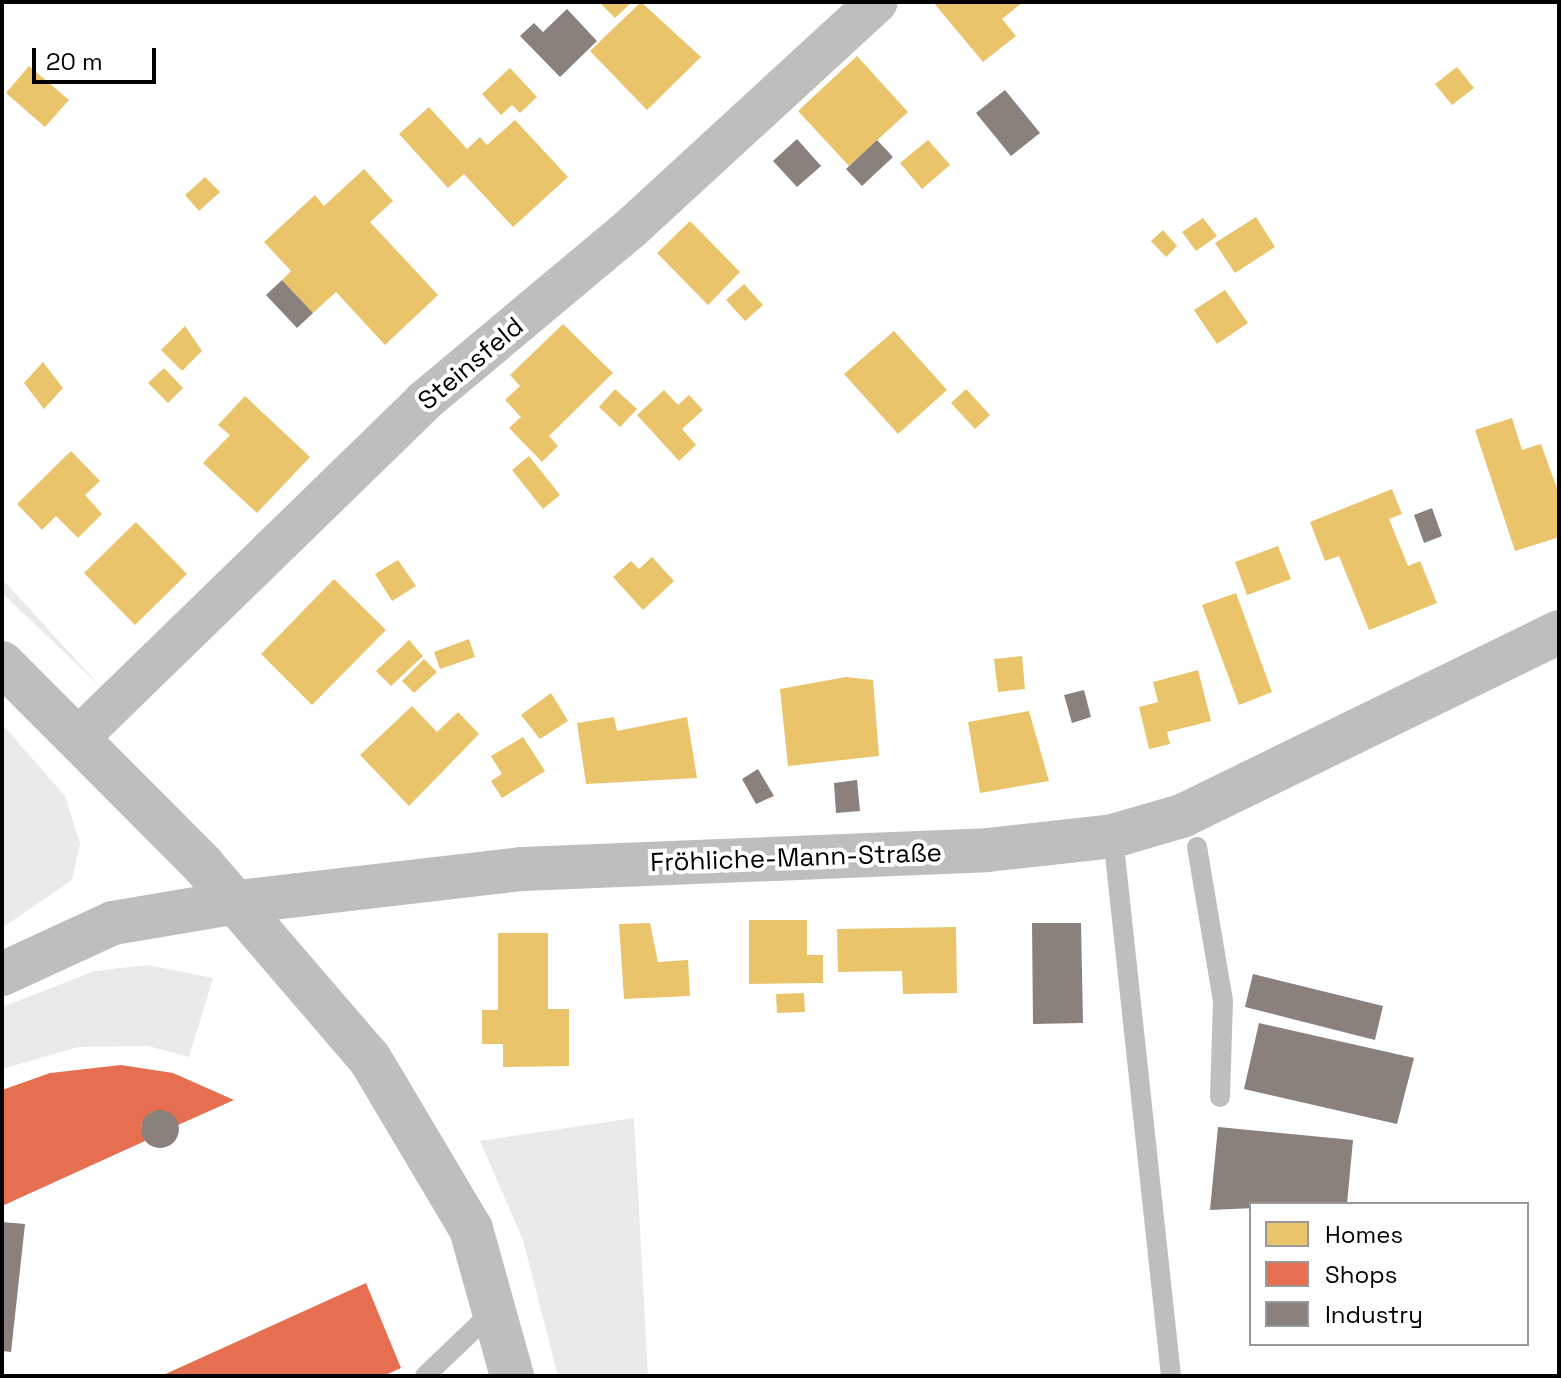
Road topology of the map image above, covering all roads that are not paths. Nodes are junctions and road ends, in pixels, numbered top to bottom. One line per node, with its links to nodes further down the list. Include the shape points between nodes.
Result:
1 (877, 2): 4 (street, Steinsfeld, via 630,229 423,402)
2 (1559, 632): 5 (street, Fröhliche-Mann-Straße, via 1182,816)
3 (2, 663): 4 (street)
4 (77, 739): 7 (street)
5 (1113, 836): 7 (street, Fröhliche-Mann-Straße, via 987,850 522,869); 13 (lane)
6 (1197, 847): 9 (lane, via 1223,1001)
7 (237, 902): 8 (street, Fröhliche-Mann-Straße, via 113,923); 10 (street, via 370,1059 427,1147 471,1229)
8 (2, 974)
9 (1220, 1097)
10 (495, 1309): 11 (lane); 12 (street)
11 (425, 1376)
12 (512, 1376)
13 (1171, 1376)

